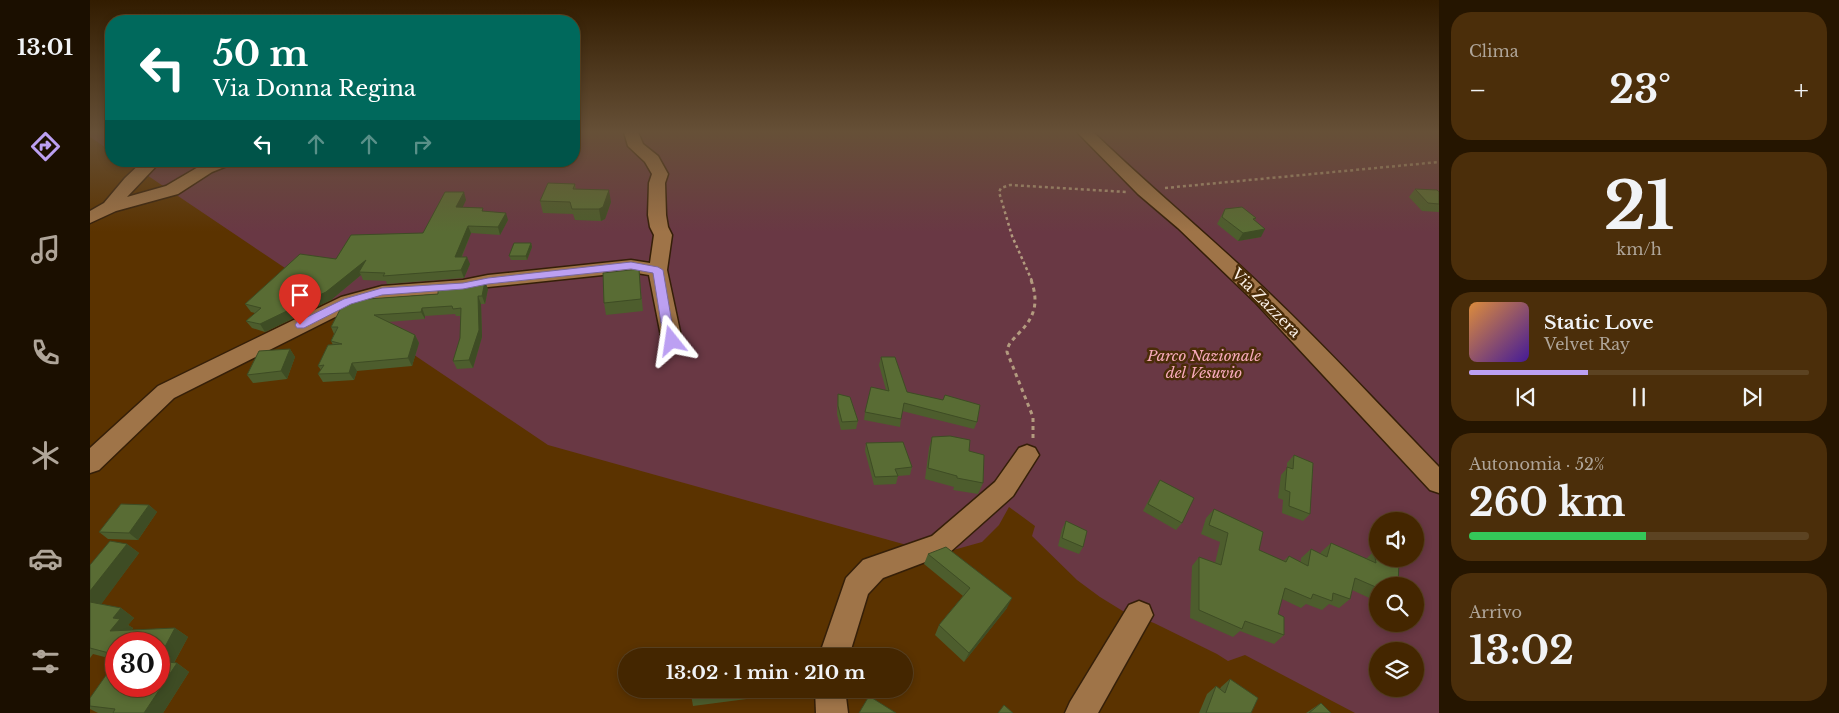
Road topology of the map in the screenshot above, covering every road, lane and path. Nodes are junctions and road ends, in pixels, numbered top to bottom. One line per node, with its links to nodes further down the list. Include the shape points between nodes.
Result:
1 (655, 165): 9 (street, via 660,174 657,215 664,236)
2 (1118, 165): 6 (street, Via Zazzera)
3 (1400, 165): 6 (path)
4 (147, 167): 7 (street)
5 (211, 167): 7 (street, via 172,190)
6 (1144, 190): 11 (path, via 1124,193 1010,185 999,192 1010,230 1036,294 1034,314 1008,344 1032,417 1033,440); 13 (street, Via Zazzera, via 1263,298)
7 (110, 207): 8 (street)
8 (90, 218)
9 (658, 270): 10 (street); 12 (street, via 631,266 368,295 166,392)
10 (672, 341)
11 (1027, 455): 15 (street, via 1004,489 940,545 873,569 856,587)
12 (90, 464)
13 (1439, 482)
14 (1139, 615): 18 (street)
15 (837, 648)
16 (831, 698): 17 (street)
17 (832, 713)
18 (1081, 713)

